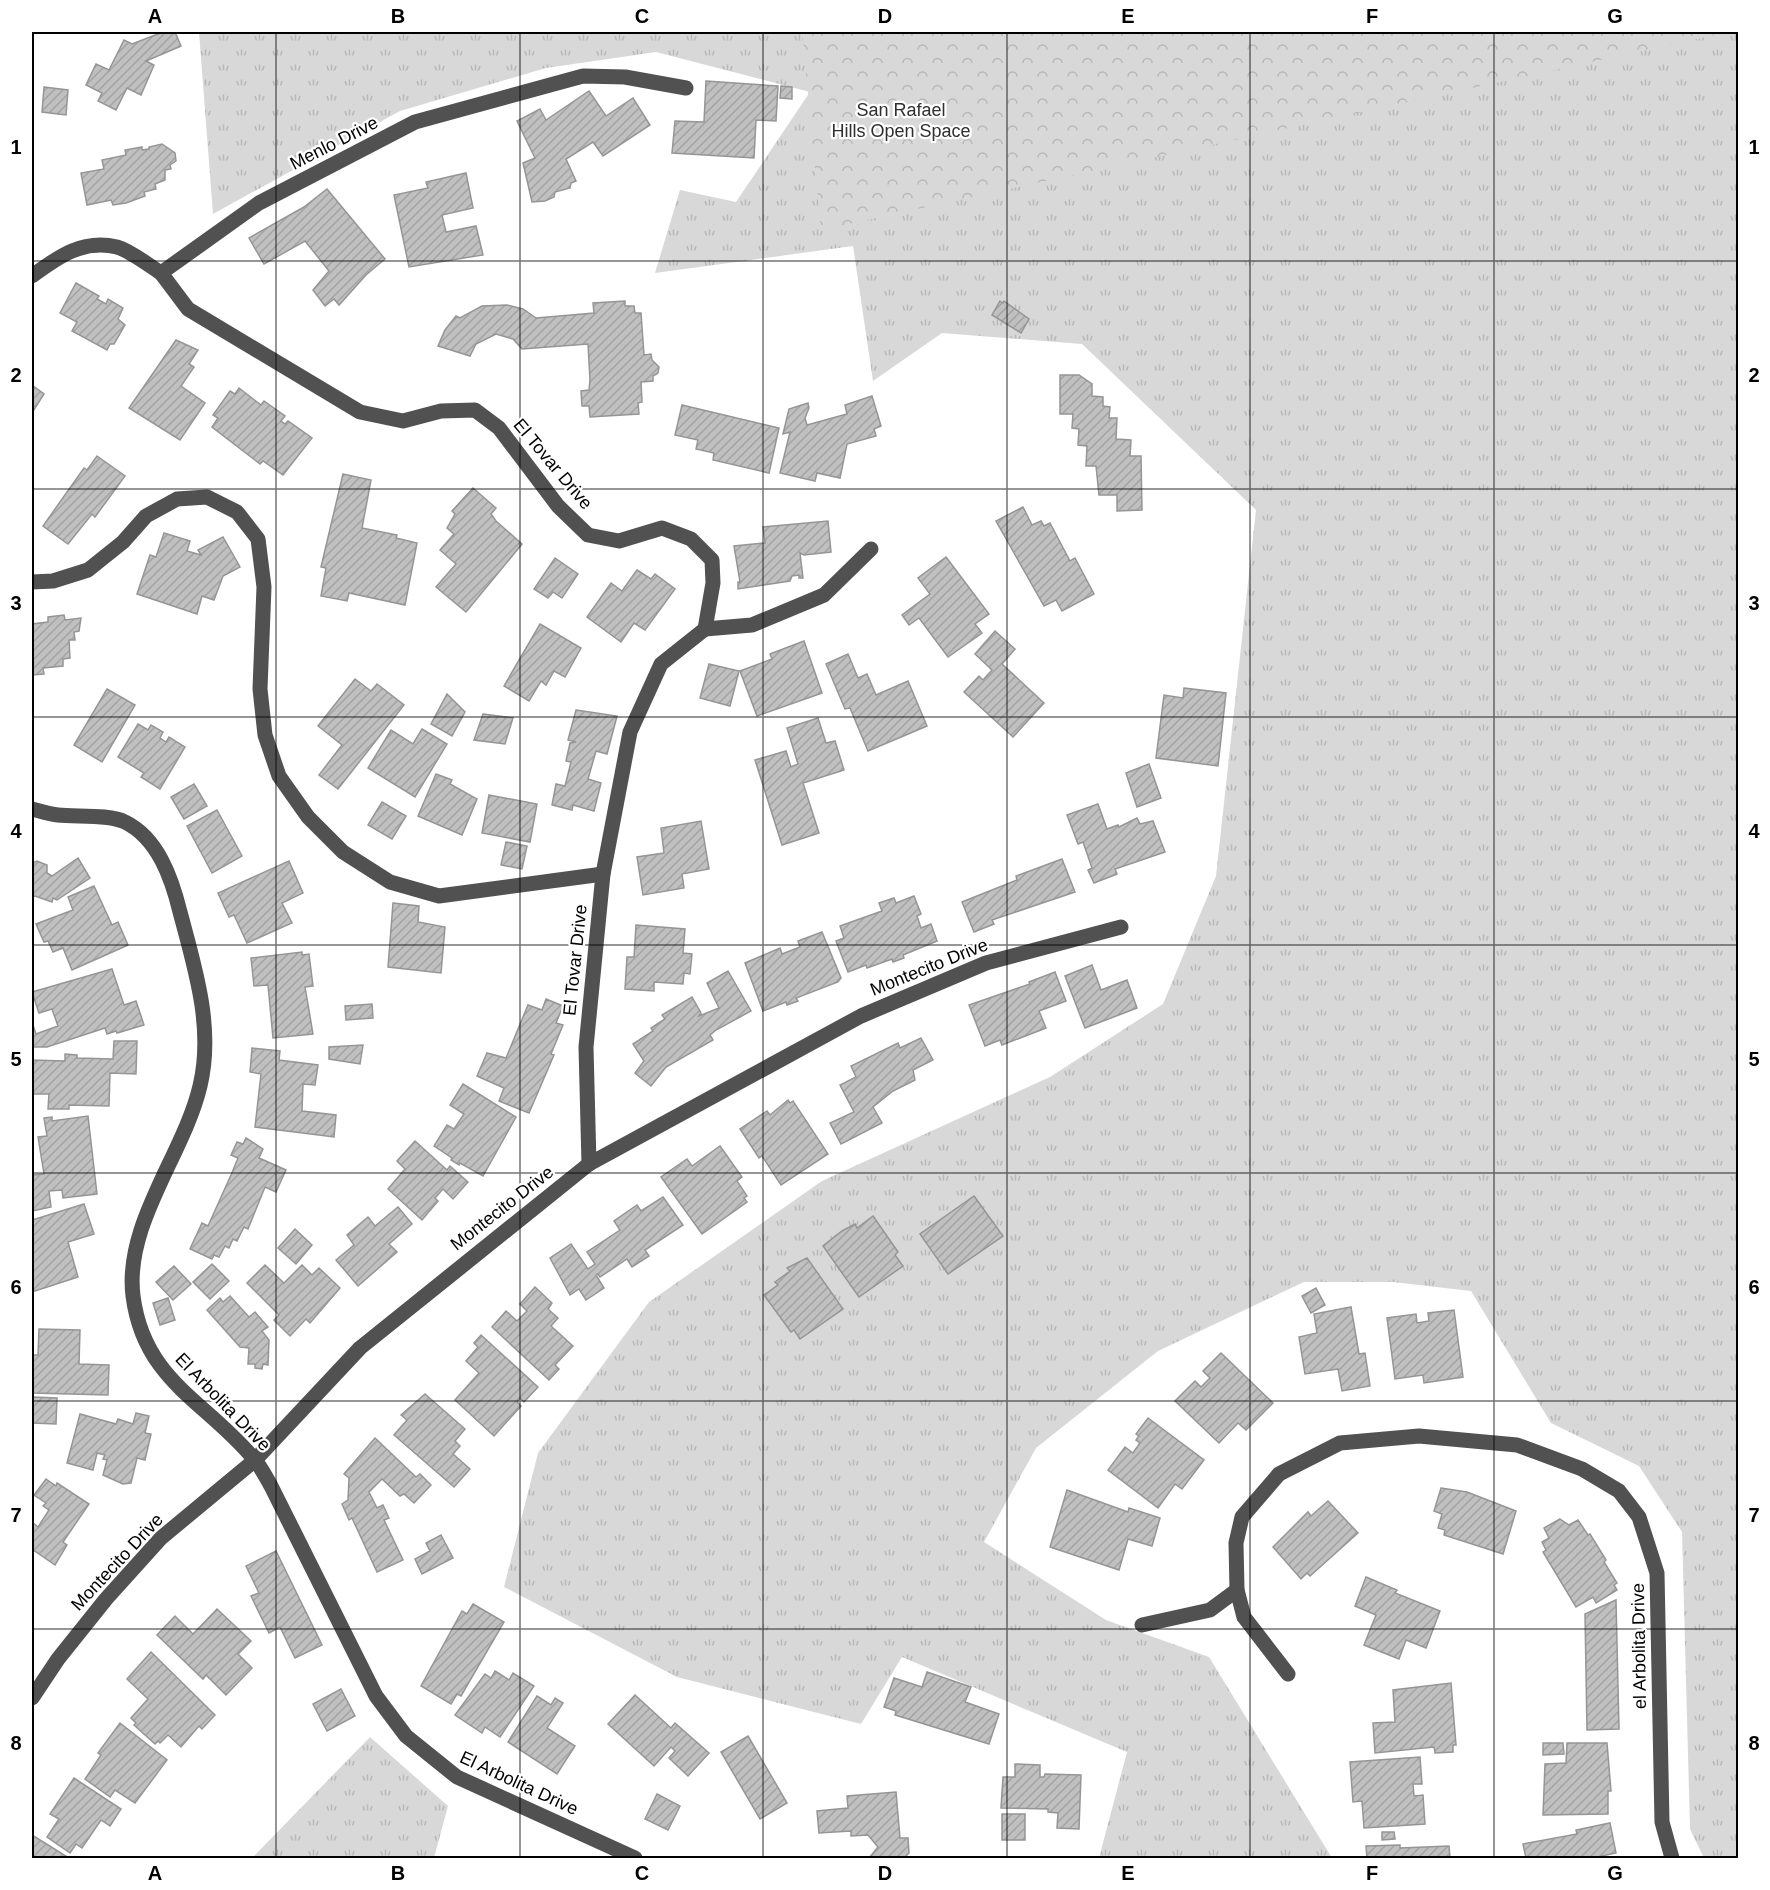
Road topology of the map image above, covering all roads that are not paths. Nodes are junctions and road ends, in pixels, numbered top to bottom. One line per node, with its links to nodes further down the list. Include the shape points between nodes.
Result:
1 (686, 88): 2 (street, Menlo Drive, via 625,77 583,76 415,122 259,204)
2 (161, 273): 3 (street, via 118,248 92,246 65,252); 6 (street, El Tovar Drive, via 188,309 360,412 403,421 441,411 475,410 499,428 558,506 588,535 619,542 662,528 691,539 712,560 713,583)
3 (32, 276)
4 (871, 549): 6 (street, via 824,595 752,625)
5 (32, 582): 8 (street, via 54,581 88,570 123,542 146,516 177,499 207,497 237,512 258,539 264,587 260,689 266,735 279,776 308,817 343,852 390,882 440,896)
6 (705, 629): 8 (street, El Tovar Drive, via 661,664 630,732)
7 (32, 809): 11 (street, El Arbolita Drive, via 55,815 122,820 138,828 151,842 173,883 200,986 205,1060 185,1132 136,1251 133,1295 145,1339 162,1371)
8 (603, 874): 10 (street, El Tovar Drive, via 586,1047)
9 (1121, 927): 10 (street, Montecito Drive, via 986,963 861,1016)
10 (589, 1164): 11 (street, Montecito Drive, via 360,1348)
11 (255, 1460): 15 (street, Montecito Drive, via 161,1538 106,1599); 16 (street, El Arbolita Drive, via 376,1696 406,1737 457,1777)
12 (1237, 1590): 13 (street, via 1210,1610); 14 (street, el Arbolita Drive, via 1244,1617); 17 (street, el Arbolita Drive, via 1236,1543 1242,1517 1279,1474 1340,1443 1419,1436 1517,1445 1582,1469 1619,1491 1639,1517 1658,1573 1662,1822)
13 (1143, 1625)
14 (1288, 1674)
15 (32, 1698)
16 (635, 1858)
17 (1672, 1858)

